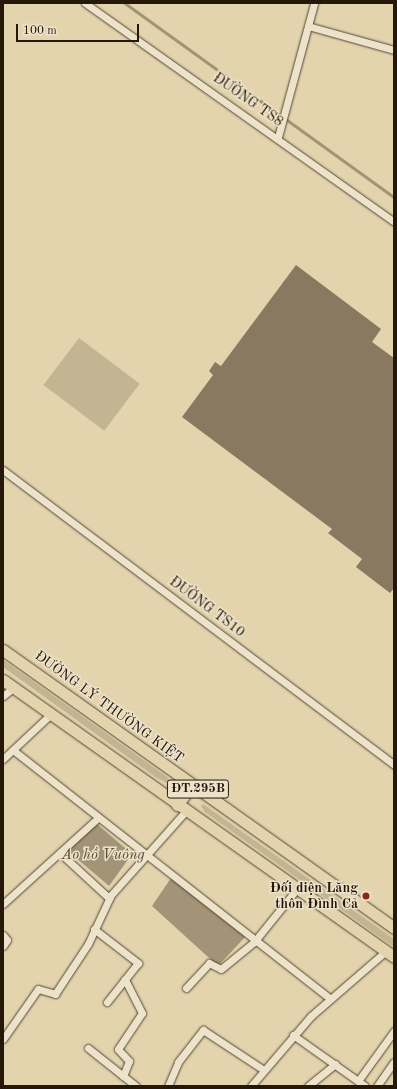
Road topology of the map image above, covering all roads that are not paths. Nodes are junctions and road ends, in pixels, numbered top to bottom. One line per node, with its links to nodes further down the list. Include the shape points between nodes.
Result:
1 (85, 3): 5 (street, ĐƯỜNG TS8)
2 (314, 3): 3 (street)
3 (308, 26): 4 (street); 5 (street, via 289,106)
4 (394, 50)
5 (278, 137): 6 (street, ĐƯỜNG TS8)
6 (394, 222)
7 (3, 470): 15 (street, ĐƯỜNG TS10)
8 (3, 650): 16 (main road, ĐƯỜNG LÝ THƯỜNG KIỆT / ĐT.295B)
9 (3, 680): 10 (main road, ĐT.295B)
10 (14, 687): 11 (street); 12 (main road, ĐT.295B)
11 (3, 696)
12 (51, 714): 13 (street); 17 (main road, ĐT.295B)
13 (13, 750): 14 (street); 18 (street)
14 (3, 759)
15 (394, 765)
16 (192, 785): 17 (main road); 24 (main road, ĐƯỜNG LÝ THƯỜNG KIỆT / ĐT.295B)
17 (181, 809): 20 (street); 21 (main road, ĐT.295B)
18 (98, 818): 19 (street); 20 (street)
19 (60, 853): 22 (street); 23 (street)
20 (146, 855): 22 (street); 27 (street)
21 (296, 890): 27 (street); 29 (main road, ĐT.295B)
22 (109, 898): 25 (street)
23 (3, 904)
24 (394, 928)
25 (94, 929): 30 (street, via 138,963); 36 (street, via 55,994 37,989)
26 (3, 935): 28 (street, via 7,940)
27 (254, 942): 31 (street, via 221,969 209,963); 32 (street)
28 (3, 946)
29 (390, 954): 32 (street)
30 (125, 979): 33 (street); 41 (street, via 142,1014 118,1049 129,1061)
31 (186, 988)
32 (329, 998): 35 (street)
33 (107, 1002)
34 (394, 1031): 42 (street)
35 (293, 1036): 39 (street); 40 (street)
36 (3, 1039)
37 (88, 1048): 41 (street)
38 (394, 1062): 48 (street)
39 (334, 1064): 42 (street); 46 (street)
40 (264, 1070): 44 (street, via 202,1030 178,1062); 45 (street)
41 (123, 1076): 43 (street)
42 (358, 1081): 47 (street)
43 (132, 1085)
44 (168, 1086)
45 (251, 1086)
46 (308, 1086)
47 (365, 1086)
48 (377, 1086)

